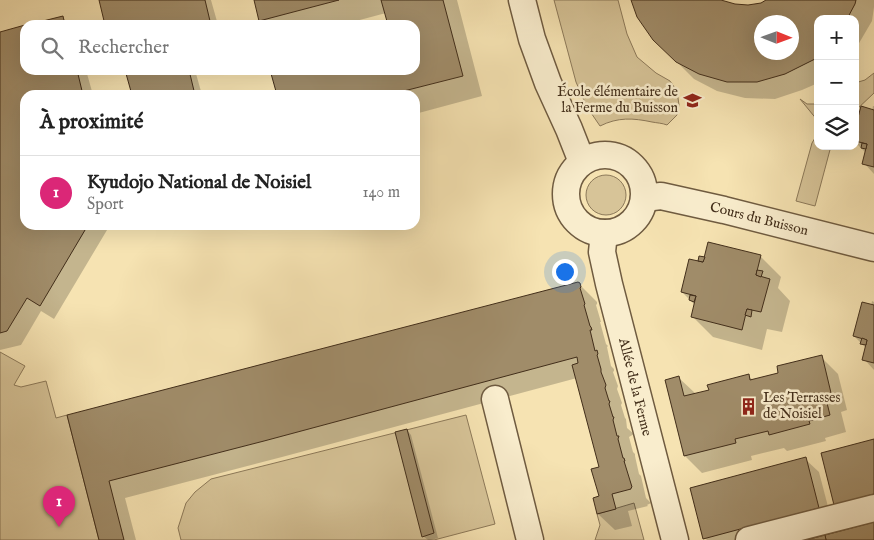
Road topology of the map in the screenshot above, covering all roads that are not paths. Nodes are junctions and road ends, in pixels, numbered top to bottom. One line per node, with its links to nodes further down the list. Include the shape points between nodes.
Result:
1 (522, 0): 2 (street, via 548,83)
2 (582, 162): 3 (street, via 605,154 628,162 642,182); 4 (street, via 567,182 565,195 568,207 583,227)
3 (644, 198): 4 (street, via 635,219 626,227); 5 (street, Cours du Buisson, via 661,196)
4 (604, 233): 9 (street, Allée de la Ferme, via 602,252 609,284)
5 (874, 248)
6 (495, 399): 8 (street)
7 (874, 508): 10 (street)
8 (530, 540)
9 (675, 540)
10 (749, 540)

